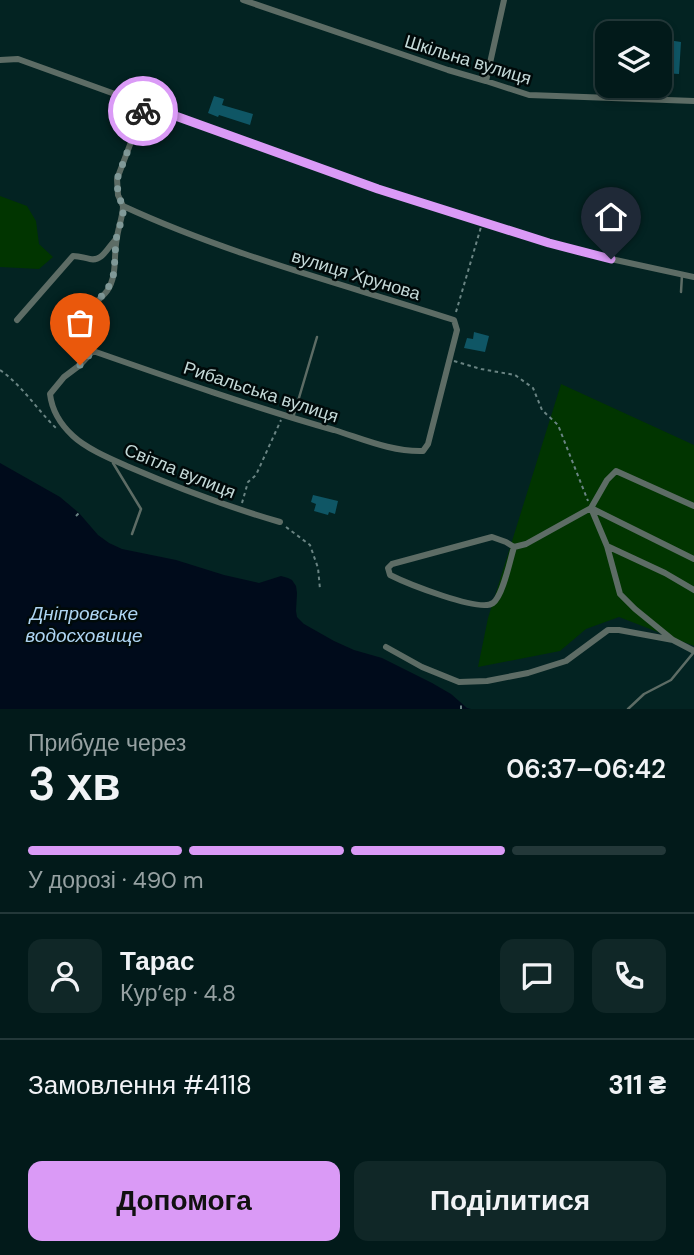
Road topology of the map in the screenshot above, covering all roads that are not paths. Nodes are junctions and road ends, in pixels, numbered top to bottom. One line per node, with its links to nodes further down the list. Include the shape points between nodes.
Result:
1 (243, 0): 4 (street, Шкільна вулиця)
2 (504, 0): 4 (street)
3 (0, 60): 6 (street, via 18,59)
4 (486, 81): 5 (street, Шкільна вулиця, via 529,95)
5 (694, 101)
6 (145, 105): 7 (street, via 117,179); 9 (street, via 482,222)
7 (123, 206): 8 (street); 16 (street, вулиця Хрунова, via 291,270 454,320 457,330)
8 (116, 239): 12 (street, via 101,258 73,256); 14 (street, via 114,273 107,291 79,322 85,346)
9 (682, 275): 10 (street); 11 (lane)
10 (694, 276)
11 (681, 292)
12 (17, 320)
13 (317, 337): 15 (lane)
14 (93, 351): 15 (street, Рибальська вулиця); 17 (street, Світла вулиця, via 50,394 59,421 74,437)
15 (293, 418): 16 (street, Рибальська вулиця, via 390,448)
16 (423, 451)
17 (110, 458): 20 (street, Світла вулиця); 21 (lane, via 141,509)
18 (694, 506): 19 (street, via 616,471)
19 (591, 508): 22 (street); 23 (street); 24 (street)
20 (280, 522)
21 (132, 534)
22 (607, 546): 25 (street); 26 (street, via 620,594)
23 (514, 547): 23 (street, via 492,537 388,568 390,575 416,587 486,606 499,596)
24 (694, 559)
25 (694, 590)
26 (673, 640): 27 (street, via 608,630 566,661 528,673 459,682); 28 (street)
27 (386, 648)
28 (694, 651): 29 (lane, via 671,680 643,694)
29 (628, 709)

